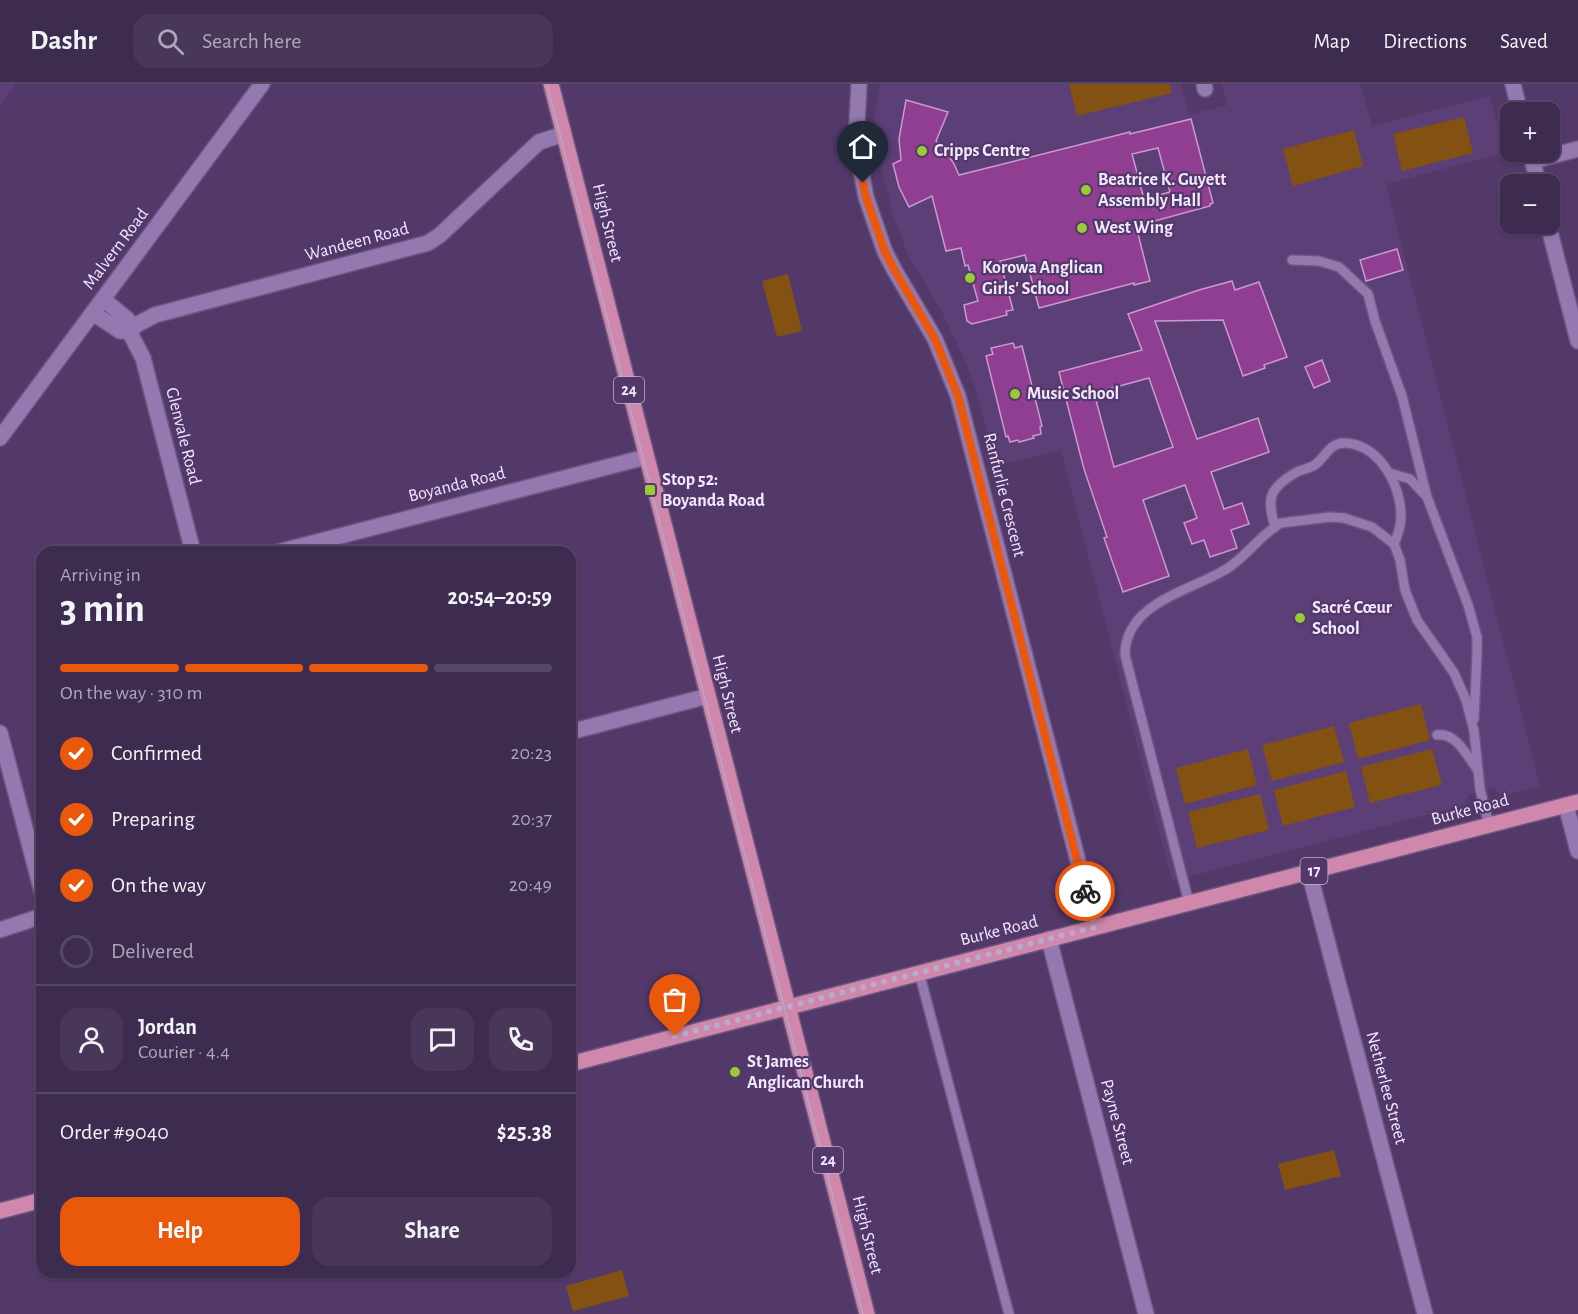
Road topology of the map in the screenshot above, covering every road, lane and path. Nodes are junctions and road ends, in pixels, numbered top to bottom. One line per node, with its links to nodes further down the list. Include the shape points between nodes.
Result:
1 (262, 84): 11 (street, Malvern Road)
2 (551, 84): 6 (main road, High Street / 24)
3 (859, 84): 36 (street, Ranfurlie Crescent, via 856,144 866,197 885,252 935,339 955,387)
4 (1513, 84): 5 (street)
5 (1518, 102)
6 (564, 134): 13 (street, Wandeen Road, via 539,142 428,243 155,315); 16 (main road, High Street / 24)
7 (1578, 149): 8 (street)
8 (1560, 152)
9 (1551, 234): 14 (street)
10 (1292, 260): 18 (lane, via 1339,267 1368,294 1402,396)
11 (103, 299): 12 (street, Malvern Road); 13 (street, Glenvale Road, via 128,320)
12 (93, 314): 13 (street, via 120,331); 15 (street, Malvern Road)
13 (129, 331): 21 (street, Glenvale Road, via 143,358)
14 (1578, 341)
15 (0, 438)
16 (646, 457): 22 (street, Boyanda Road); 23 (main road, High Street / 24)
17 (1389, 473): 18 (lane, via 1410,478); 19 (lane, via 1364,449 1337,444 1273,493 1269,501); 20 (lane, via 1401,519)
18 (1427, 497): 25 (lane, via 1474,626 1478,654)
19 (1275, 527): 20 (lane, via 1281,523 1344,518 1372,527); 34 (lane, via 1228,568 1150,608 1135,623 1125,647)
20 (1394, 544): 25 (lane, via 1414,613 1461,687)
21 (191, 546)
22 (301, 546)
23 (708, 696): 24 (street); 40 (main road, High Street / 24)
24 (576, 730)
25 (1474, 731): 28 (lane)
26 (0, 733): 32 (street)
27 (1437, 735): 28 (lane, via 1447,735 1455,741)
28 (1478, 771): 30 (lane)
29 (1572, 803): 30 (main road, Burke Road / 17); 31 (street)
30 (1489, 825): 33 (main road, Burke Road / 17)
31 (1578, 851)
32 (36, 869)
33 (1310, 872): 34 (main road, Burke Road / 17); 47 (street, Netherlee Street)
34 (1190, 903): 36 (main road, Burke Road / 17)
35 (36, 918): 37 (street)
36 (1095, 927): 38 (main road, Burke Road / 17)
37 (0, 930)
38 (1049, 939): 39 (main road, Burke Road / 17); 46 (street, Payne Street)
39 (919, 972): 40 (main road, Burke Road / 17); 45 (lane)
40 (788, 1007): 41 (main road, Burke Road / 17); 44 (main road, High Street / 24)
41 (576, 1062)
42 (36, 1202): 43 (main road)
43 (0, 1211)
44 (867, 1314)
45 (1009, 1314)
46 (1146, 1314)
47 (1425, 1314)

